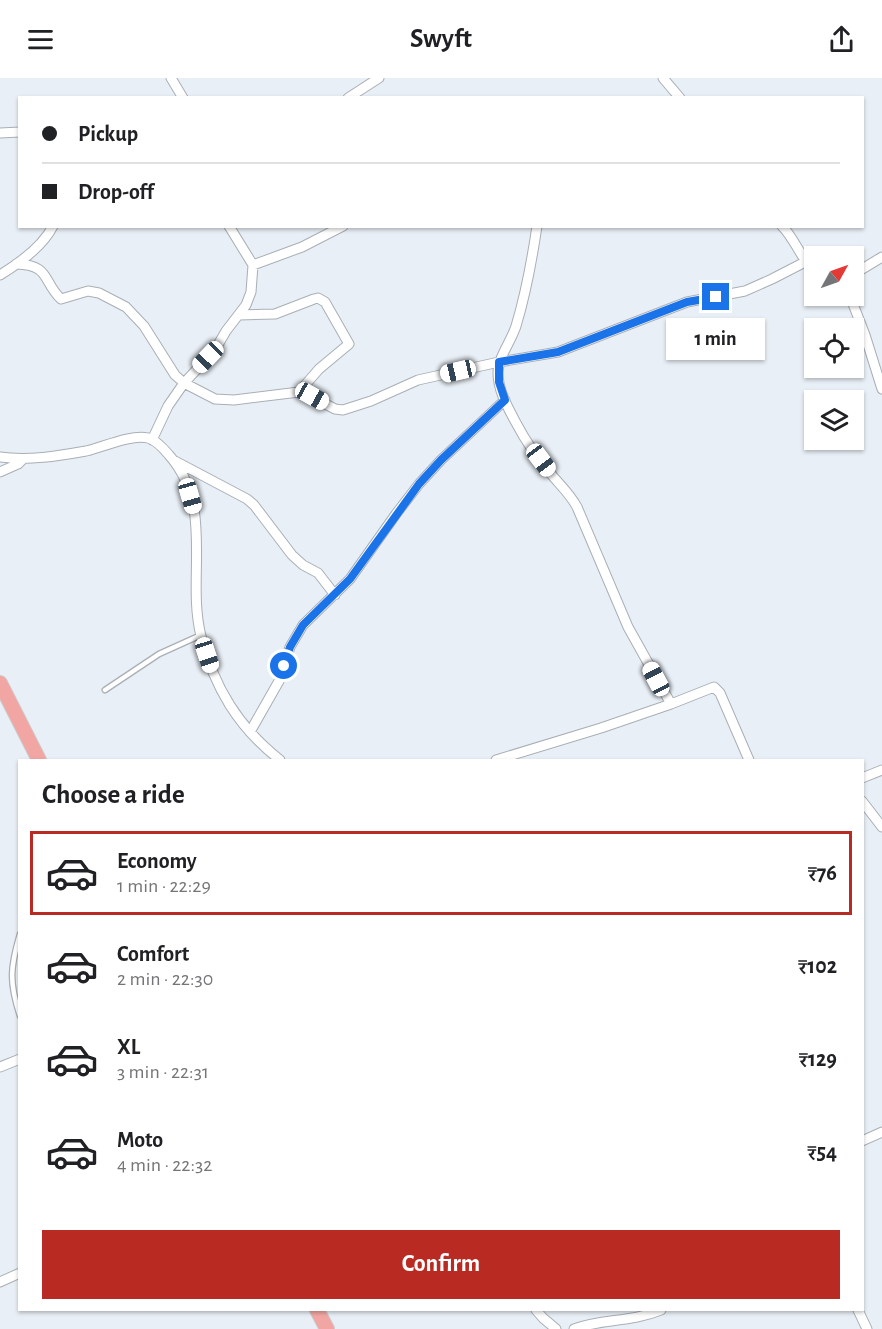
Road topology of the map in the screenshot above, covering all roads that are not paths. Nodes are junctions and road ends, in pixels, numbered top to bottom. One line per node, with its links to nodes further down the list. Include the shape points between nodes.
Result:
1 (171, 78): 4 (street)
2 (379, 78): 5 (street)
3 (663, 78): 6 (street)
4 (182, 96)
5 (354, 96)
6 (678, 96)
7 (18, 132): 8 (street)
8 (0, 133)
9 (52, 228): 17 (street)
10 (230, 228): 18 (street)
11 (339, 228): 18 (street)
12 (537, 228): 23 (street, via 522,307)
13 (784, 228): 15 (street)
14 (882, 257): 19 (street)
15 (804, 260)
16 (804, 263): 23 (street, via 745,291 687,302 558,352)
17 (16, 264): 20 (street); 24 (street, via 44,273 61,299 88,291 126,307 139,319 169,367)
18 (253, 265): 22 (street, via 251,292)
19 (864, 268)
20 (0, 275)
21 (854, 306): 25 (street)
22 (239, 315): 24 (street, via 216,350); 26 (street, via 266,316 318,298 325,302 349,344 319,369)
23 (499, 362): 26 (street, via 418,380 344,410); 27 (street, via 499,382)
24 (184, 383): 26 (street, via 223,400); 28 (street)
25 (882, 389)
26 (299, 393)
27 (505, 400): 33 (street, via 419,484 358,569); 37 (street, via 530,446 577,507 628,627)
28 (152, 440): 30 (street, via 138,437 86,451); 31 (street)
29 (0, 458): 30 (street)
30 (23, 459): 32 (street)
31 (175, 461): 33 (street, via 247,499 292,555 318,573); 34 (street, via 193,507 198,540 197,609)
32 (0, 472)
33 (335, 594): 38 (street, via 297,634 279,681)
34 (201, 635): 36 (lane, via 159,654); 38 (street, via 223,697)
35 (0, 682): 39 (main road)
36 (105, 690)
37 (671, 704): 41 (street); 42 (street, via 709,687 717,689)
38 (250, 732): 40 (street)
39 (38, 759)
40 (279, 759)
41 (499, 759)
42 (748, 759)
43 (882, 770): 44 (street)
44 (864, 777)
45 (864, 804): 46 (street)
46 (882, 827)
47 (18, 942): 48 (lane, via 11,969)
48 (18, 1009)
49 (18, 1060): 50 (street)
50 (0, 1067)
51 (882, 1132): 52 (street)
52 (864, 1140)
53 (18, 1274): 54 (street)
54 (0, 1282)
55 (317, 1311): 59 (main road)
56 (537, 1311): 60 (street)
57 (658, 1311): 61 (street)
58 (858, 1311): 62 (street)
59 (326, 1329)
60 (556, 1329)
61 (573, 1329)
62 (867, 1329)

